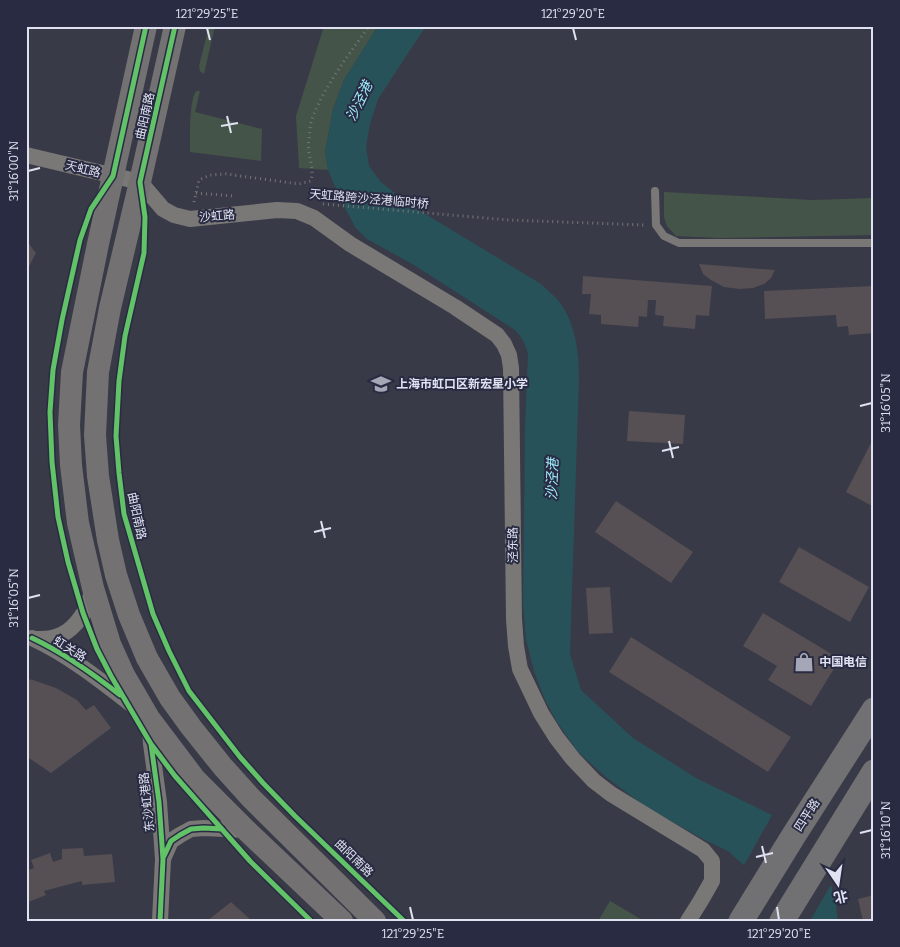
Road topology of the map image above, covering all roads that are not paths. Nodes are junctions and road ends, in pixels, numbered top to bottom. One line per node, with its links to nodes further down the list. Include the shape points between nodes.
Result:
1 (146, 26): 4 (main road, 曲阳南路)
2 (175, 26): 5 (main road, 曲阳南路)
3 (26, 155): 4 (street, 天虹路)
4 (113, 176): 5 (street, 天虹路); 9 (main road, 曲阳南路, via 72,372 69,425 78,523)
5 (140, 182): 7 (street, 沙虹路, via 163,209 190,219); 19 (main road, 曲阳南路, via 98,372 95,435 108,540 129,616 147,658 191,727 250,797)
6 (656, 191): 8 (lane, via 656,225 664,236 679,243)
7 (277, 210): 20 (street, 泾东路, via 297,211 314,218 350,244 455,307 497,335 504,344 511,368 514,619 520,669 541,714 573,759 594,781 703,850 712,861 712,881)
8 (874, 243)
9 (93, 588): 10 (street, 虹关路, via 86,609 66,633 56,638); 12 (main road, 曲阳南路, via 110,644)
10 (29, 638): 12 (street, 虹关路, via 51,647 100,679)
11 (874, 710): 21 (main road, 四平路)
12 (149, 718): 14 (main road, 曲阳南路, via 195,779); 15 (street, 东沙虹港路)
13 (874, 772): 16 (main road)
14 (246, 830): 15 (street, 东沙虹港路, via 191,830 171,841); 18 (main road, 曲阳南路)
15 (163, 859): 17 (street, 东沙虹港路)
16 (784, 919)
17 (160, 921)
18 (342, 921)
19 (375, 921)
20 (688, 921)
21 (741, 921)

